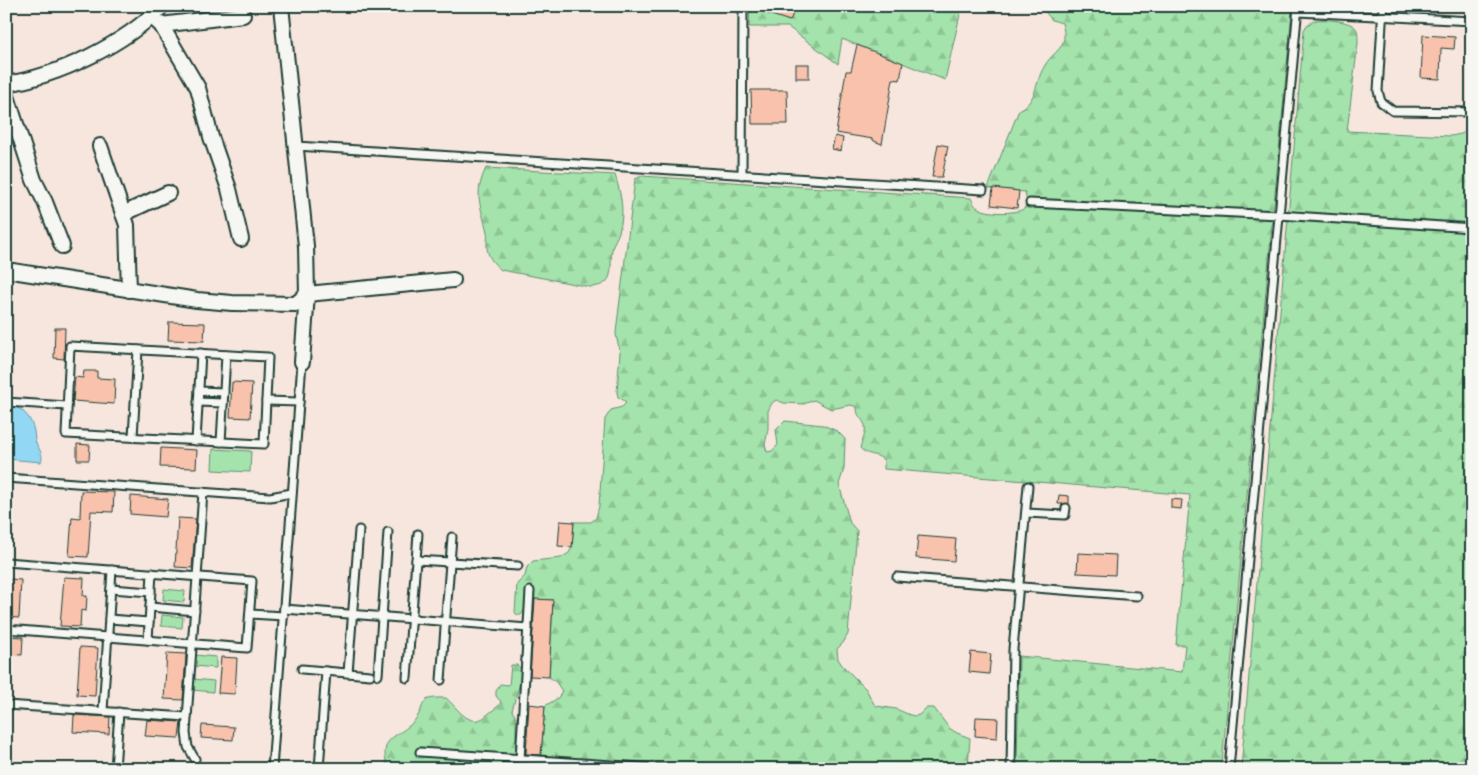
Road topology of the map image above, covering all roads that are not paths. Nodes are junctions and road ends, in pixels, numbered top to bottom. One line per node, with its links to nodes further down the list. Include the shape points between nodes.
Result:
1 (162, 6): 8 (street)
2 (281, 6): 14 (street)
3 (743, 6): 15 (lane)
4 (1384, 6): 7 (lane)
5 (1298, 9): 7 (lane); 20 (lane)
6 (243, 15): 8 (street)
7 (1383, 17): 9 (lane); 12 (lane, via 1378,95 1385,106 1392,111)
8 (156, 21): 10 (street, via 86,58); 22 (street, via 198,88)
9 (1472, 21)
10 (6, 84)
11 (6, 93): 23 (street, via 34,180)
12 (1472, 112)
13 (100, 146): 19 (street)
14 (296, 146): 15 (lane); 27 (street, via 306,246)
15 (742, 175): 16 (lane)
16 (983, 190)
17 (168, 193): 19 (street)
18 (1030, 202): 20 (lane)
19 (123, 214): 26 (street, via 127,225)
20 (1279, 215): 21 (lane); 100 (lane)
21 (1472, 228)
22 (241, 239)
23 (62, 246)
24 (6, 270): 26 (street)
25 (453, 280): 27 (street)
26 (129, 290): 27 (street, via 232,303 296,304)
27 (307, 294): 31 (street)
28 (138, 350): 29 (lane); 39 (lane, via 70,346); 40 (lane)
29 (200, 353): 30 (lane); 32 (lane)
30 (226, 355): 33 (lane); 34 (lane, via 268,357)
31 (302, 362): 38 (lane)
32 (198, 391): 33 (lane); 36 (lane)
33 (224, 392): 37 (lane)
34 (266, 401): 38 (lane); 42 (lane, via 264,444)
35 (6, 402): 39 (lane)
36 (198, 402): 37 (lane); 41 (lane)
37 (223, 402): 42 (lane)
38 (299, 402): 46 (lane)
39 (67, 406): 40 (lane, via 66,434)
40 (133, 437): 41 (lane)
41 (196, 441): 42 (lane)
42 (221, 442)
43 (6, 478): 45 (lane)
44 (1028, 486): 48 (lane)
45 (203, 492): 46 (lane, via 270,497); 59 (lane)
46 (292, 493): 68 (lane)
47 (1066, 508): 48 (lane, via 1065,515)
48 (1026, 513): 61 (lane)
49 (359, 530): 70 (lane)
50 (388, 532): 71 (lane)
51 (418, 534): 53 (lane)
52 (452, 537): 55 (lane)
53 (416, 560): 55 (lane); 72 (lane)
54 (6, 562): 57 (lane)
55 (450, 562): 56 (lane); 74 (lane)
56 (518, 566)
57 (112, 570): 58 (lane); 62 (lane)
58 (152, 573): 59 (lane); 64 (lane)
59 (197, 577): 67 (lane); 69 (lane, via 252,581)
60 (897, 577): 61 (lane)
61 (1019, 586): 65 (lane); 99 (lane, via 1013,648)
62 (111, 589): 64 (lane); 73 (lane)
63 (530, 591): 76 (lane)
64 (151, 592): 66 (lane)
65 (1137, 596)
66 (150, 607): 67 (lane); 75 (lane)
67 (195, 611): 80 (lane)
68 (284, 613): 69 (lane); 70 (lane); 96 (lane)
69 (250, 614): 80 (lane, via 247,648)
70 (352, 614): 71 (lane); 83 (lane)
71 (382, 617): 72 (lane); 85 (lane)
72 (412, 619): 74 (lane); 86 (lane)
73 (109, 620): 75 (lane); 78 (lane)
74 (446, 621): 76 (lane); 87 (lane)
75 (149, 622): 79 (lane)
76 (528, 628): 94 (lane)
77 (6, 629): 78 (lane)
78 (108, 637): 79 (lane); 89 (lane)
79 (148, 640): 80 (lane)
80 (193, 643): 91 (lane)
81 (302, 669): 82 (lane)
82 (326, 671): 83 (lane); 97 (lane)
83 (348, 673): 84 (lane)
84 (370, 675)
85 (378, 676)
86 (407, 678)
87 (442, 680)
88 (6, 705): 89 (lane)
89 (103, 711): 90 (lane)
90 (118, 712): 91 (lane); 95 (lane)
91 (187, 716): 93 (lane, via 186,740)
92 (420, 752): 94 (lane)
93 (195, 759)
94 (520, 759): 98 (lane)
95 (115, 769)
96 (272, 769)
97 (319, 769)
98 (670, 769)
99 (1011, 769)
100 (1229, 769)

